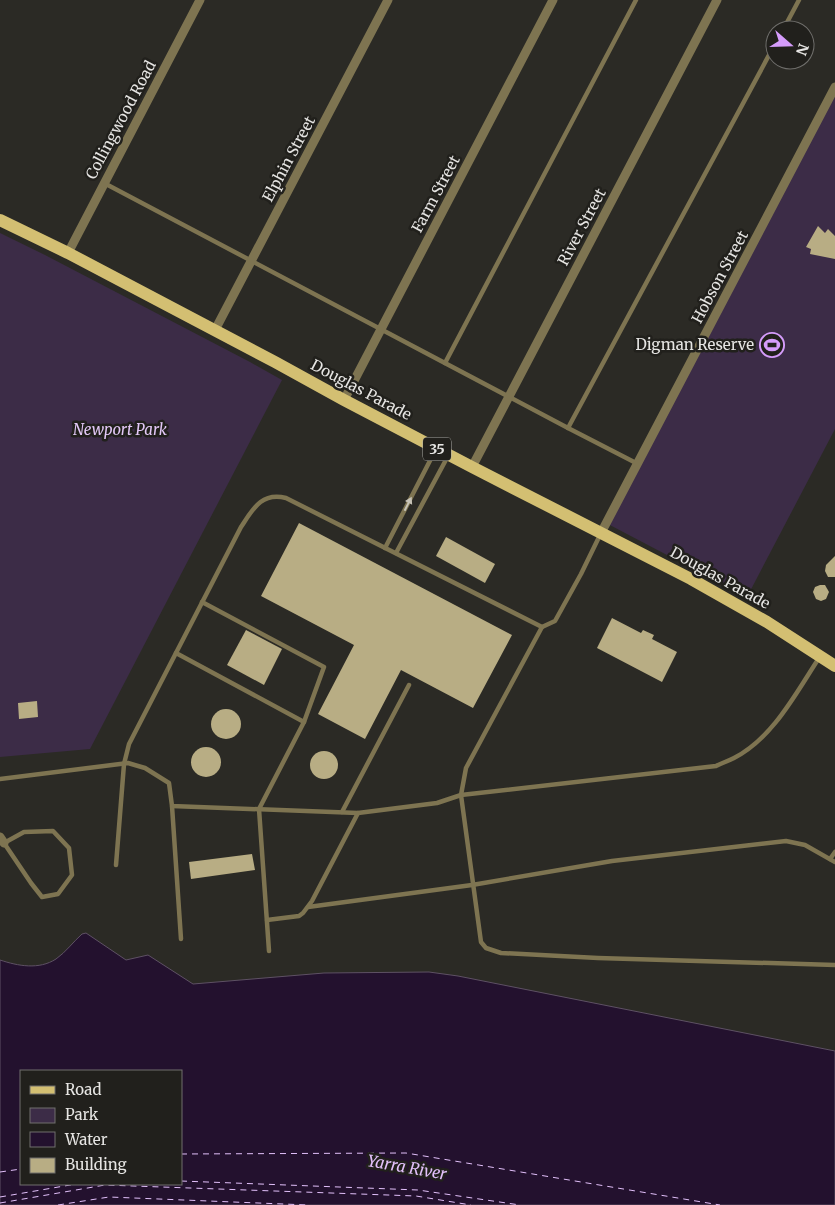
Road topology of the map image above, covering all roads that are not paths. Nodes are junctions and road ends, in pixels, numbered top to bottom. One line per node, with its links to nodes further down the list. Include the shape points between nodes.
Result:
1 (200, 0): 10 (street, Collingwood Road)
2 (388, 0): 13 (street, Elphin Street)
3 (553, 0): 14 (street, Farm Street)
4 (636, 0): 16 (lane)
5 (717, 0): 17 (street, River Street)
6 (799, 0): 7 (lane)
7 (788, 20)
8 (765, 63): 19 (lane)
9 (835, 87): 22 (street, Hobson Street)
10 (104, 183): 12 (street, Collingwood Road); 13 (lane)
11 (0, 220): 12 (main road, Douglas Parade / 35)
12 (68, 253): 15 (main road, Douglas Parade / 35)
13 (251, 261): 14 (lane); 15 (street, Elphin Street)
14 (380, 329): 16 (lane); 18 (street, Farm Street)
15 (215, 330): 18 (main road, Douglas Parade / 35)
16 (445, 363): 17 (lane)
17 (509, 396): 19 (lane); 23 (street, River Street)
18 (344, 400): 20 (main road, Douglas Parade / 35)
19 (568, 428): 22 (lane)
20 (436, 448): 21 (main road, Douglas Parade / 35); 25 (lane, one-way to 20)
21 (448, 455): 23 (main road, Douglas Parade / 35); 26 (lane)
22 (638, 464): 24 (street, Hobson Street)
23 (472, 467): 24 (main road, Douglas Parade / 35)
24 (601, 533): 28 (lane, via 555,621); 30 (main road, Douglas Parade / 35, via 715,592)
25 (385, 548): 26 (lane); 27 (lane, via 286,498 266,498 255,506 241,527)
26 (396, 553): 28 (lane)
27 (202, 602): 29 (lane); 33 (lane, via 324,666)
28 (542, 627): 36 (lane, via 466,768)
29 (176, 653): 33 (lane); 34 (lane, via 129,744)
30 (820, 656): 31 (main road, Douglas Parade / 35); 36 (lane, via 779,720 735,758 716,766)
31 (835, 666)
32 (409, 685): 39 (lane)
33 (304, 722): 38 (lane)
34 (124, 764): 35 (lane); 37 (lane, via 145,768 169,783); 44 (lane)
35 (0, 779)
36 (461, 795): 40 (lane, via 437,803); 45 (lane)
37 (172, 806): 38 (lane); 48 (lane)
38 (259, 809): 39 (lane); 47 (lane)
39 (342, 812): 40 (lane)
40 (358, 813): 46 (lane)
41 (2, 840): 41 (lane, via 24,832 53,831 69,848 72,875 58,894 42,897)
42 (835, 852): 43 (lane)
43 (833, 861): 45 (lane, via 802,844 788,841 612,861)
44 (116, 865)
45 (472, 885): 46 (lane); 50 (lane, via 481,942 486,948 501,954)
46 (308, 907): 47 (lane, via 299,916)
47 (267, 920): 49 (lane)
48 (181, 939)
49 (269, 951)
50 (835, 965)

